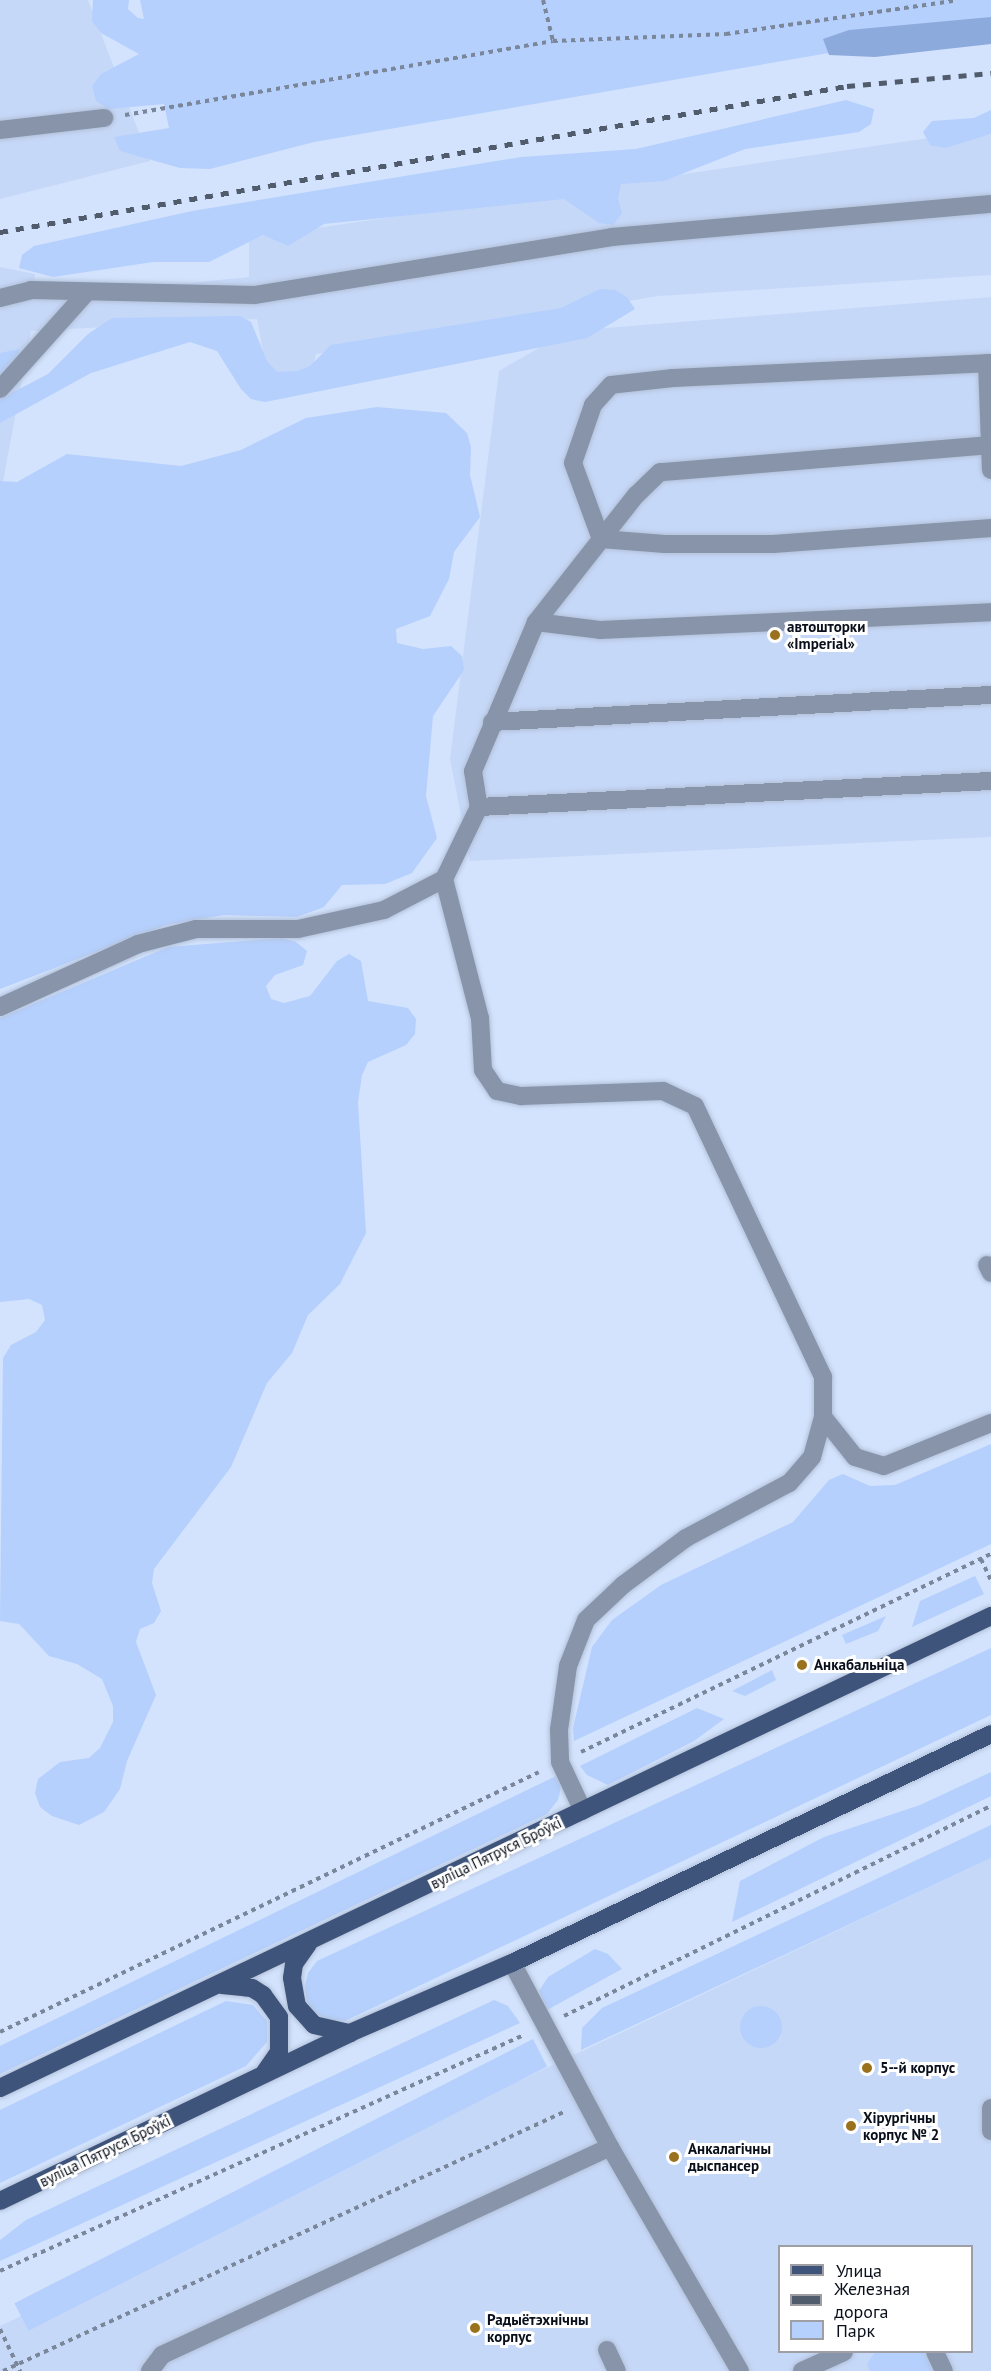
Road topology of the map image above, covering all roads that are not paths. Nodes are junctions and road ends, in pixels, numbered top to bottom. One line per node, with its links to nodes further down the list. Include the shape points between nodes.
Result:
1 (104, 118): 2 (lane)
2 (0, 130)
3 (991, 204): 4 (lane, via 612,237 255,295)
4 (87, 292): 5 (lane, via 31,290); 7 (lane)
5 (0, 298)
6 (989, 363): 8 (lane); 11 (lane, via 611,385 593,405 573,463)
7 (0, 389)
8 (991, 445): 9 (lane); 11 (lane, via 660,472)
9 (991, 470)
10 (991, 528): 11 (lane, via 773,544 665,544)
11 (601, 539): 13 (lane)
12 (991, 612): 13 (lane, via 600,630)
13 (536, 622): 15 (lane)
14 (991, 695): 15 (lane)
15 (492, 722): 17 (lane, via 473,771)
16 (991, 781): 17 (lane)
17 (479, 807): 18 (lane)
18 (444, 879): 19 (lane, via 384,910 298,929 196,929 138,944); 20 (lane, via 480,1018 483,1070 497,1091 521,1096 663,1091 695,1106 823,1377)
19 (0, 1007)
20 (823, 1417): 21 (lane, via 855,1457 884,1466); 24 (lane, via 812,1456 789,1483 686,1538 623,1585 586,1620 568,1666 559,1730 560,1762)
21 (991, 1423)
22 (991, 1616): 24 (main road, вуліца Пятруся Броўкі)
23 (991, 1734): 26 (main road, вуліца Пятруся Броўкі)
24 (584, 1811): 25 (main road, вуліца Пятруся Броўкі)
25 (311, 1941): 27 (main road, вуліца Пятруся Броўкі); 28 (main road, via 294,1964 297,2006 314,2025)
26 (512, 1963): 28 (main road, вуліца Пятруся Броўкі); 33 (lane)
27 (213, 1988): 29 (main road, via 226,1984 252,1988 268,2000 279,2017 279,2052); 30 (main road, вуліца Пятруся Броўкі)
28 (350, 2033): 29 (main road, вуліца Пятруся Броўкі)
29 (256, 2079): 34 (main road, вуліца Пятруся Броўкі)
30 (0, 2088)
31 (991, 2108): 32 (lane)
32 (991, 2131)
33 (610, 2147): 38 (lane, via 162,2355); 40 (lane)
34 (0, 2201)
35 (607, 2350): 39 (lane)
36 (842, 2353): 41 (lane)
37 (935, 2353): 42 (lane)
38 (150, 2371)
39 (617, 2371)
40 (741, 2371)
41 (802, 2371)
42 (944, 2371)

